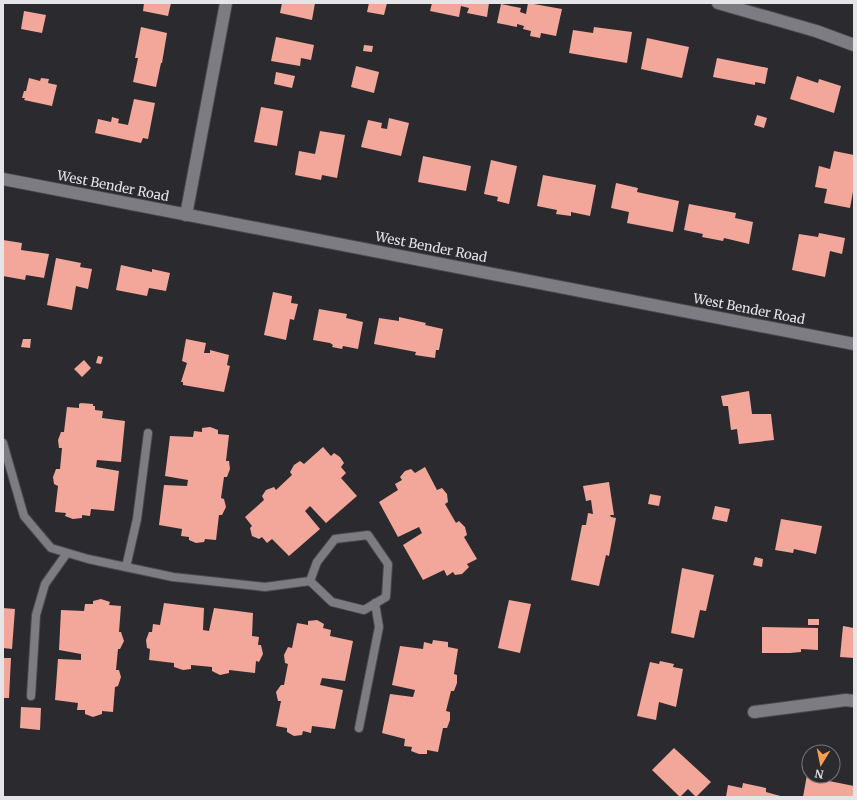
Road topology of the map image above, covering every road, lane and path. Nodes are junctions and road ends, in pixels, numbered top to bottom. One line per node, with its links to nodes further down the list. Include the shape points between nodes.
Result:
1 (226, 3): 5 (street)
2 (718, 3): 3 (street, via 816,31)
3 (854, 45)
4 (3, 179): 5 (street, West Bender Road)
5 (186, 215): 6 (street, West Bender Road)
6 (854, 344)
7 (148, 433): 10 (lane, via 137,519)
8 (3, 443): 9 (lane, via 24,516 51,548)
9 (67, 553): 10 (lane); 13 (lane, via 45,584 36,615)
10 (126, 567): 11 (lane, via 173,577 265,587)
11 (310, 581): 12 (lane, via 332,602 364,610); 12 (lane, via 317,562 335,539 368,535 388,564 386,597)
12 (375, 603): 16 (lane, via 379,627)
13 (31, 696)
14 (854, 701): 15 (street)
15 (754, 712)
16 (359, 728)

